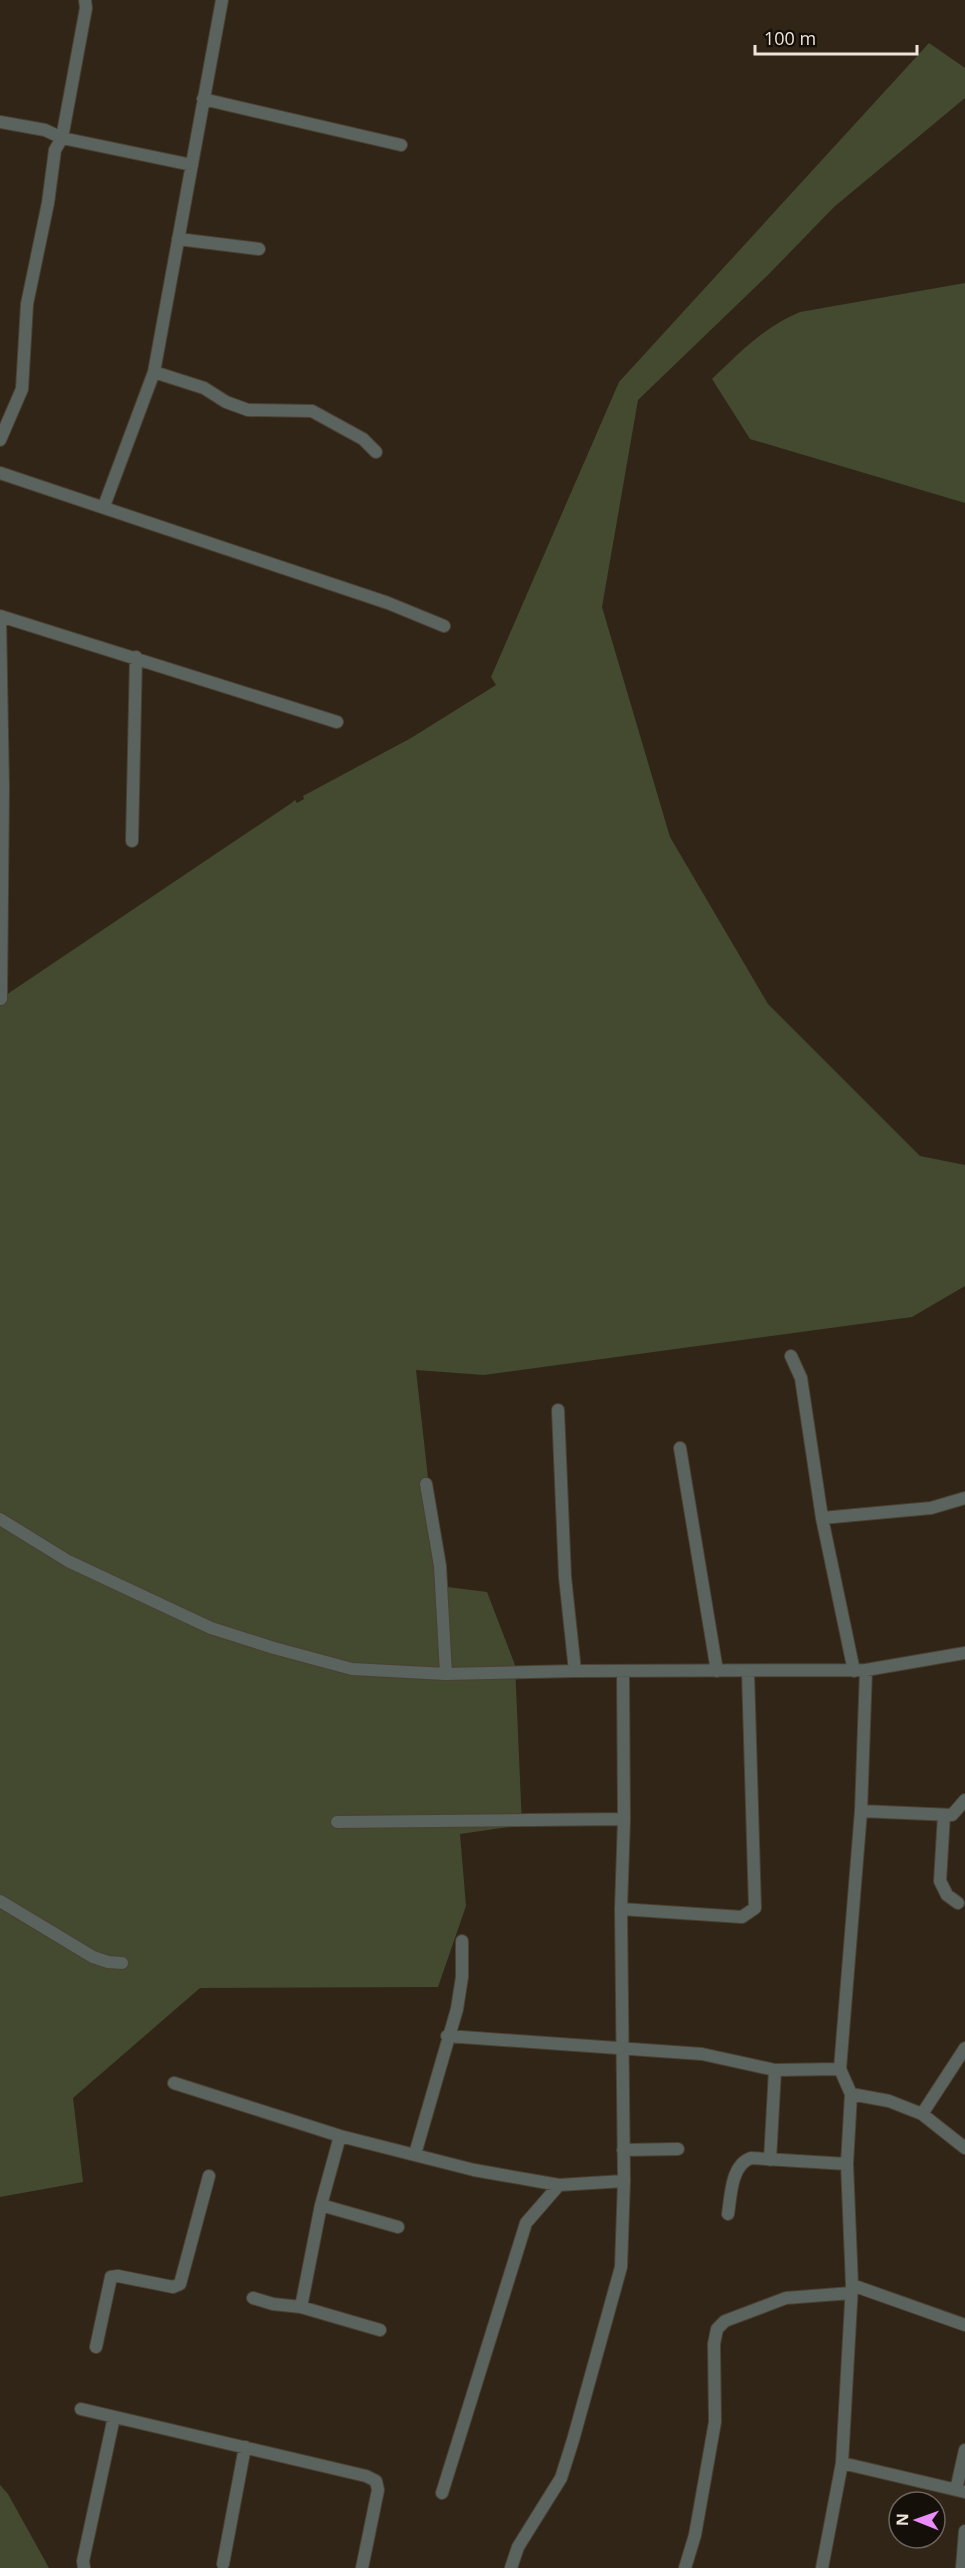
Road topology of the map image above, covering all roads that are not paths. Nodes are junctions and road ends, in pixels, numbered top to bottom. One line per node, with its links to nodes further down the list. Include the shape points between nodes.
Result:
1 (85, 0): 5 (street)
2 (222, 0): 3 (street)
3 (203, 99): 6 (street); 7 (street)
4 (0, 122): 5 (street, via 45,130)
5 (62, 138): 7 (street); 11 (street, via 55,150 27,304 22,389)
6 (401, 146)
7 (192, 165): 8 (street)
8 (178, 239): 9 (street); 10 (street)
9 (259, 249)
10 (154, 372): 12 (street, via 204,388 248,410 312,411 363,439); 14 (street)
11 (0, 440)
12 (376, 452)
13 (0, 473): 14 (street)
14 (104, 506): 16 (street, via 388,603)
15 (0, 616): 17 (street); 20 (street)
16 (444, 626)
17 (136, 657): 18 (street); 19 (street)
18 (338, 722)
19 (132, 841)
20 (1, 999)
21 (791, 1356): 26 (street, via 801,1378)
22 (558, 1410): 29 (street, via 565,1577)
23 (680, 1448): 31 (street)
24 (426, 1484): 34 (street, via 440,1566)
25 (965, 1498): 26 (street, via 931,1508)
26 (822, 1518): 32 (street)
27 (0, 1520): 34 (street, via 68,1561 211,1628 352,1669)
28 (965, 1653): 32 (street)
29 (575, 1671): 30 (street); 34 (street)
30 (623, 1671): 31 (street); 38 (street)
31 (717, 1671): 33 (street)
32 (860, 1671): 33 (street); 36 (street)
33 (748, 1672): 42 (street, via 755,1908 742,1917)
34 (446, 1674)
35 (965, 1800): 37 (street, via 952,1815)
36 (861, 1811): 37 (street); 48 (street)
37 (944, 1815): 41 (street, via 940,1881 947,1895)
38 (624, 1820): 39 (street); 42 (street)
39 (338, 1822)
40 (0, 1901): 44 (street, via 93,1957)
41 (958, 1903)
42 (621, 1909): 46 (street)
43 (462, 1941): 45 (street, via 457,2009)
44 (122, 1963)
45 (447, 2036): 46 (street); 57 (street)
46 (621, 2047): 49 (street, via 702,2054); 56 (street)
47 (965, 2048): 52 (street)
48 (840, 2068): 49 (street); 51 (street)
49 (775, 2070): 58 (street)
50 (174, 2083): 53 (street)
51 (851, 2094): 52 (street); 59 (street)
52 (922, 2114): 54 (street)
53 (340, 2136): 57 (street); 63 (street)
54 (965, 2148)
55 (678, 2149): 56 (street)
56 (623, 2150): 61 (street)
57 (415, 2154): 62 (street, via 474,2170)
58 (770, 2160): 59 (street); 64 (street, via 743,2161 735,2173)
59 (847, 2164): 66 (street)
60 (209, 2176): 71 (street, via 180,2284 173,2287 111,2277)
61 (624, 2181): 62 (street); 83 (street, via 621,2267 573,2440 561,2478 518,2547)
62 (559, 2185): 78 (street, via 526,2223)
63 (321, 2205): 65 (street); 68 (street)
64 (728, 2214)
65 (398, 2227)
66 (852, 2289): 69 (street); 76 (street); 84 (street, via 786,2298 725,2321 717,2329 715,2422)
67 (253, 2298): 68 (street)
68 (301, 2307): 70 (street)
69 (965, 2325)
70 (380, 2330)
71 (96, 2347)
72 (81, 2409): 73 (street)
73 (114, 2417): 74 (street); 81 (street)
74 (245, 2447): 80 (street); 82 (street, via 376,2481 378,2490)
75 (965, 2450): 77 (street)
76 (842, 2463): 77 (street); 85 (street)
77 (960, 2491)
78 (442, 2493)
79 (965, 2531): 86 (street)
80 (223, 2564)
81 (84, 2568)
82 (362, 2568)
83 (511, 2568)
84 (685, 2568)
85 (822, 2568)
86 (962, 2568)

